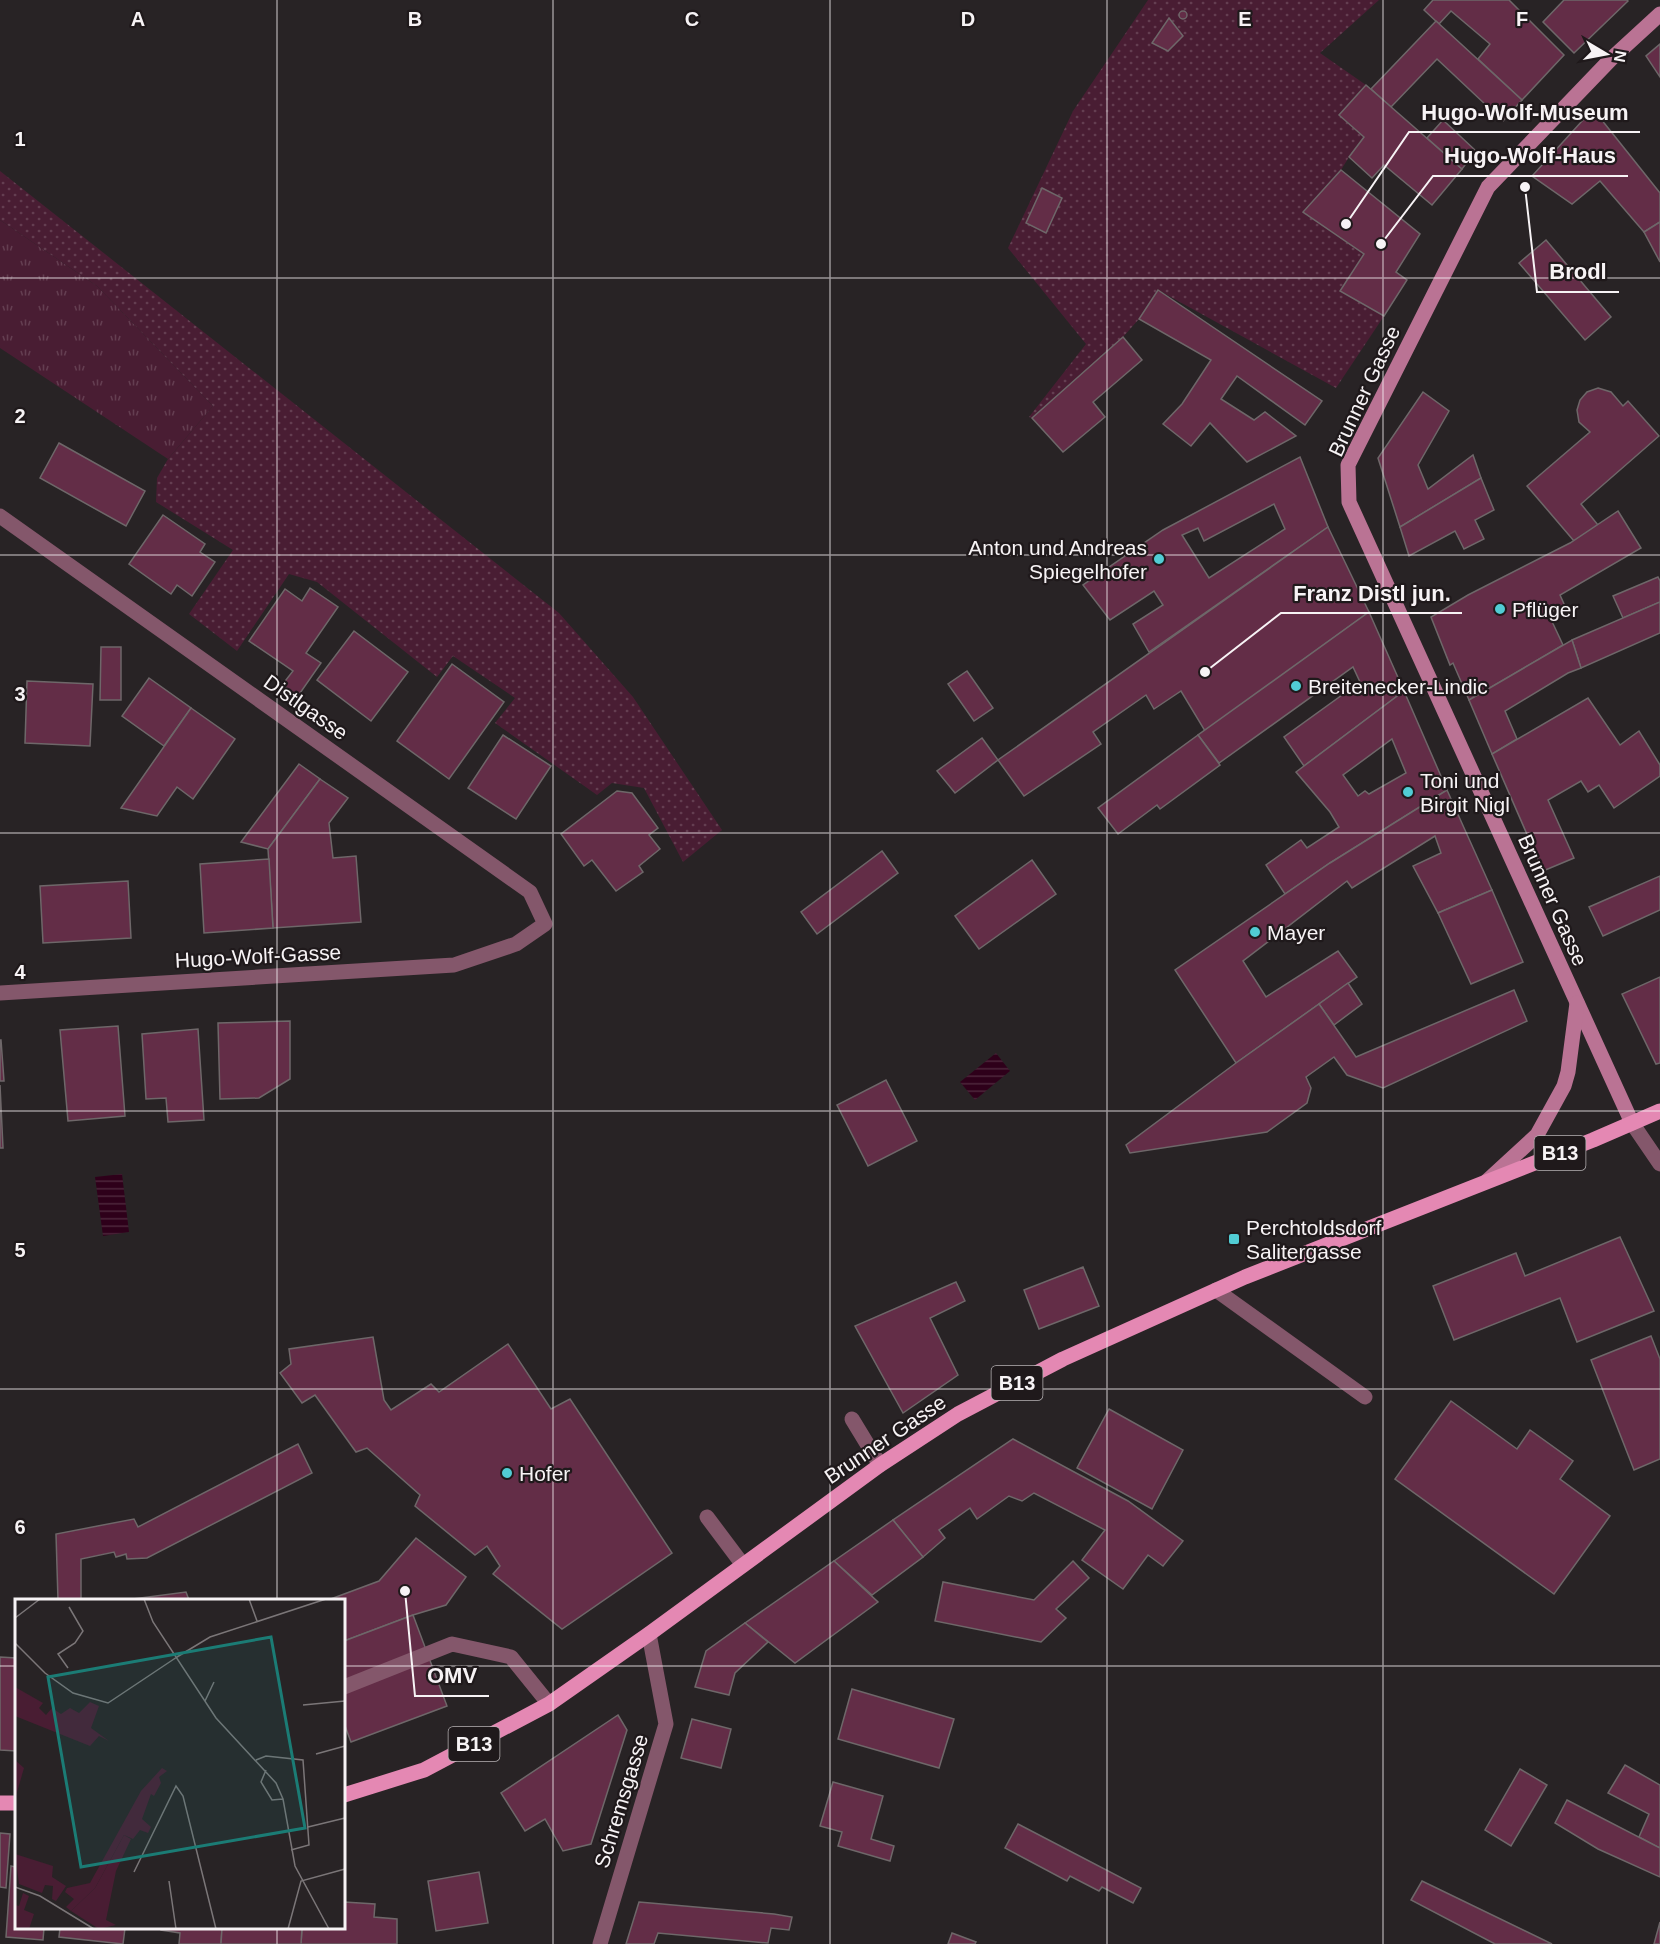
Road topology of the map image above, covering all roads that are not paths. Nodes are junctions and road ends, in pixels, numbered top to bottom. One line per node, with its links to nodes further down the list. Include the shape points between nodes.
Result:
1 (1660, 14): 5 (main road, Brunner Gasse, via 1611,59 1488,187 1348,465 1349,502)
2 (0, 516): 3 (street, Distlgasse, via 530,892 545,924)
3 (516, 944): 4 (street, Hugo-Wolf-Gasse, via 454,965)
4 (0, 993)
5 (1577, 1003): 7 (main road, Brunner Gasse); 9 (main road, Brunner Gasse, via 1564,1086 1537,1135)
6 (1660, 1111): 7 (main road, B13)
7 (1632, 1123): 8 (street); 9 (main road, Brunner Gasse / B13)
8 (1660, 1164)
9 (1487, 1181): 10 (main road, Brunner Gasse / B13)
10 (1216, 1290): 11 (street); 13 (main road, Brunner Gasse / B13, via 1063,1359 958,1414)
11 (1365, 1397)
12 (852, 1419): 13 (street)
13 (880, 1465): 15 (main road, Brunner Gasse / B13)
14 (707, 1517): 15 (street)
15 (743, 1565): 16 (main road, Brunner Gasse / B13)
16 (649, 1634): 18 (main road, Brunner Gasse / B13); 20 (street, Schremsgasse, via 666,1724)
17 (345, 1687): 18 (street, via 452,1644 511,1657)
18 (549, 1704): 19 (main road, Brunner Gasse / B13, via 424,1770)
19 (345, 1795)
20 (600, 1944)

